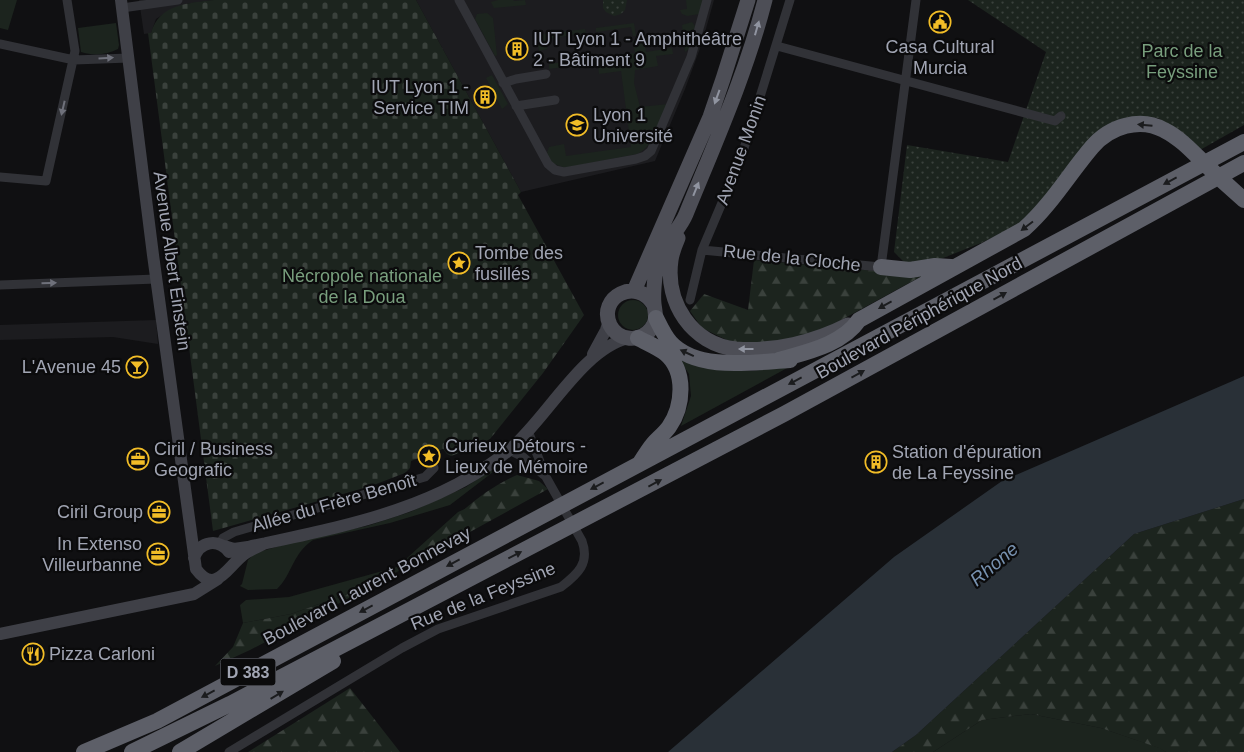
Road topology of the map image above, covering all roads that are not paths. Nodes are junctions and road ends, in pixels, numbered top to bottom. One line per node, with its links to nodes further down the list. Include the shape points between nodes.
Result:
1 (68, 0): 13 (street)
2 (178, 0): 9 (street)
3 (459, 0): 16 (street)
4 (707, 0): 18 (street, via 687,66 654,146 645,156 574,171 554,170)
5 (748, 0): 32 (main road, one-way to 32, via 710,117)
6 (765, 0): 26 (main road, one-way to 6, via 741,78)
7 (790, 0): 11 (street, Avenue Monin)
8 (916, 0): 15 (street)
9 (122, 4): 12 (street, Avenue Albert Einstein)
10 (3, 44): 13 (street)
11 (777, 46): 15 (street); 27 (street, Avenue Monin, via 741,158)
12 (128, 58): 13 (street, one-way to 12); 30 (street, Avenue Albert Einstein)
13 (74, 60): 23 (street, one-way to 23, via 46,181)
14 (546, 74): 16 (street)
15 (905, 81): 19 (street, via 1055,121); 28 (street)
16 (503, 83): 18 (street)
17 (554, 100): 18 (street)
18 (516, 106)
19 (1061, 116)
20 (1244, 142): 38 (highway, Boulevard Périphérique Nord, one-way to 38)
21 (1244, 163): 24 (highway, Boulevard Périphérique Nord)
22 (1244, 175): 24 (highway, via 1212,192)
23 (0, 177)
24 (1189, 193): 53 (highway, Boulevard Périphérique Nord / D 383, one-way to 24, via 612,506)
25 (1241, 198): 29 (highway, one-way to 29, via 1172,134 1152,125 1127,125 1110,131 1093,145 1033,221)
26 (683, 222): 34 (main road, via 663,249 655,275); 35 (main road, one-way to 26, via 827,335 769,348 737,349 703,337 691,327 673,297 671,260)
27 (702, 250): 28 (street, Rue de la Cloche); 33 (street, Avenue Monin)
28 (881, 267): 29 (highway, via 910,270)
29 (953, 267): 35 (highway, one-way to 35)
30 (156, 279): 31 (street, one-way to 30); 46 (street, Avenue Albert Einstein)
31 (0, 285)
32 (634, 291): 34 (main road, via 646,295); 36 (main road, via 623,292 614,299 609,309)
33 (690, 300)
34 (655, 312): 37 (main road, via 650,331); 40 (highway, one-way to 34, via 725,363 683,352 670,341)
35 (860, 320): 40 (highway, via 853,329 834,340)
36 (609, 321): 37 (main road, via 614,331); 39 (street)
37 (633, 338): 39 (street, via 612,343); 44 (highway, via 666,354 679,378 681,396 673,421)
38 (839, 357): 40 (highway, via 819,355); 44 (highway, Boulevard Périphérique Nord, one-way to 44)
39 (590, 360): 41 (street)
40 (779, 360)
41 (528, 431): 42 (street); 45 (street, Rue de la Feyssine)
42 (509, 450): 45 (street, Rue de la Feyssine, via 524,457); 47 (street, via 432,498 374,517)
43 (428, 454): 48 (street, Allée du Frère Benoît, via 434,468 425,477 234,532)
44 (640, 463): 56 (highway, Boulevard Laurent Bonnevay / D 383, one-way to 56, via 157,721)
45 (546, 477): 58 (street, Rue de la Feyssine, via 586,550 584,563 576,574 561,587 438,629)
46 (191, 526): 48 (street, via 203,539); 49 (street, Avenue Albert Einstein)
47 (266, 543): 48 (street, via 240,548); 50 (street, via 243,555)
48 (218, 544): 49 (street, via 200,548); 50 (street, via 231,557)
49 (195, 564): 51 (street, via 203,577); 52 (street, via 193,586)
50 (229, 570): 51 (street)
51 (218, 579): 52 (street, via 194,594)
52 (178, 598): 54 (street)
53 (425, 601): 55 (highway, one-way to 53, via 413,615); 57 (highway, D 383)
54 (0, 634)
55 (186, 750)
56 (84, 752)
57 (132, 752)
58 (229, 752)

